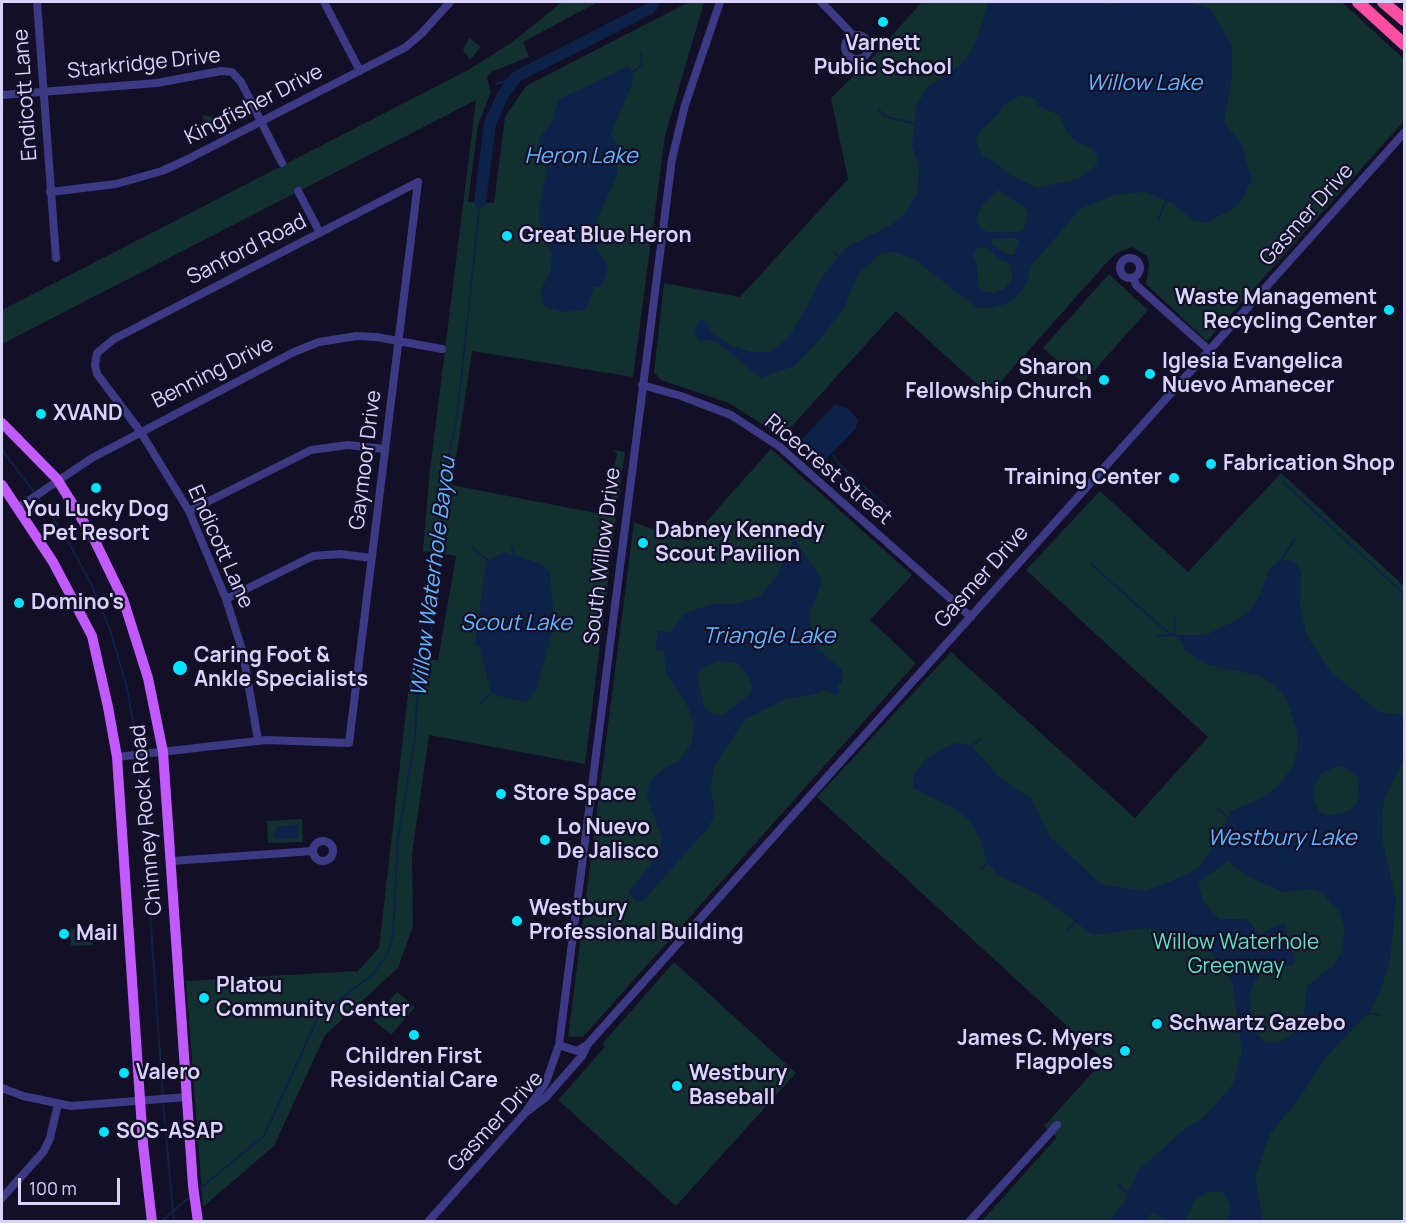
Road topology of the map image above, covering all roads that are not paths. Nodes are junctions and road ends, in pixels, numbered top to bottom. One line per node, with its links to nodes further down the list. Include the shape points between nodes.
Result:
1 (38, 2): 12 (street, Endicott Lane)
2 (324, 2): 11 (street)
3 (450, 2): 11 (street, Kingfisher Drive, via 406,47)
4 (720, 2): 27 (street, South Willow Drive, via 685,105 672,159)
5 (821, 2): 9 (street)
6 (1358, 2): 10 (highway)
7 (1383, 2): 8 (highway)
8 (1404, 20)
9 (853, 35)
10 (1404, 44)
11 (360, 71): 14 (street, Kingfisher Drive)
12 (44, 92): 13 (street, Starkridge Drive); 14 (street, Starkridge Drive, via 157,83 232,72); 19 (street, Endicott Lane)
13 (2, 95)
14 (261, 122): 16 (street); 19 (street, Kingfisher Drive, via 162,171 113,185)
15 (1404, 133): 25 (street, Gasmer Drive)
16 (282, 163)
17 (418, 182): 20 (street, Sanford Road); 23 (street, Gaymoor Drive)
18 (298, 191): 20 (street)
19 (50, 192): 21 (street, Endicott Lane)
20 (320, 233): 26 (street, Sanford Road, via 114,339)
21 (56, 258)
22 (1133, 277): 25 (street, via 1136,285)
23 (398, 340): 24 (street, Benning Drive); 29 (street, Benning Drive, via 357,336 319,342); 30 (street, Gaymoor Drive)
24 (442, 349)
25 (1210, 351): 37 (street, Gasmer Drive)
26 (97, 353): 29 (street, Endicott Lane, via 97,374)
27 (642, 385): 37 (street, Ricecrest Street, via 731,415 780,447); 43 (street, South Willow Drive)
28 (2, 423): 31 (main road, Chimney Rock Road)
29 (140, 431): 31 (street, Benning Drive); 34 (street, Endicott Lane)
30 (385, 449): 34 (street, via 348,445 311,450); 35 (street, Gaymoor Drive)
31 (57, 479): 33 (street, Benning Drive); 39 (main road, Chimney Rock Road, via 93,537 123,599 148,678)
32 (2, 485): 33 (main road, Chimney Rock Road)
33 (19, 507): 40 (main road, Chimney Rock Road, via 92,636)
34 (189, 511): 36 (street, Endicott Lane)
35 (372, 558): 36 (street, via 313,556); 38 (street, Gaymoor Drive, via 349,743)
36 (226, 598): 38 (street, Endicott Lane, via 243,653)
37 (970, 617): 44 (street, Gasmer Drive)
38 (258, 740): 39 (street)
39 (158, 753): 40 (street); 42 (main road, Chimney Rock Road)
40 (122, 756): 47 (main road, Chimney Rock Road)
41 (313, 851): 42 (street)
42 (172, 861): 46 (main road, Chimney Rock Road)
43 (559, 1045): 44 (street, via 577,1051); 49 (street, South Willow Drive, via 546,1082)
44 (587, 1045): 49 (street, Gasmer Drive, via 542,1101)
45 (2, 1088): 48 (street)
46 (182, 1098): 47 (street); 53 (main road, Chimney Rock Road)
47 (146, 1102): 48 (street); 52 (main road, Chimney Rock Road)
48 (58, 1104): 51 (street, via 44,1151)
49 (525, 1113): 54 (street, Gasmer Drive)
50 (1057, 1125): 55 (street)
51 (2, 1198)
52 (152, 1218)
53 (198, 1221)
54 (428, 1221)
55 (969, 1221)

